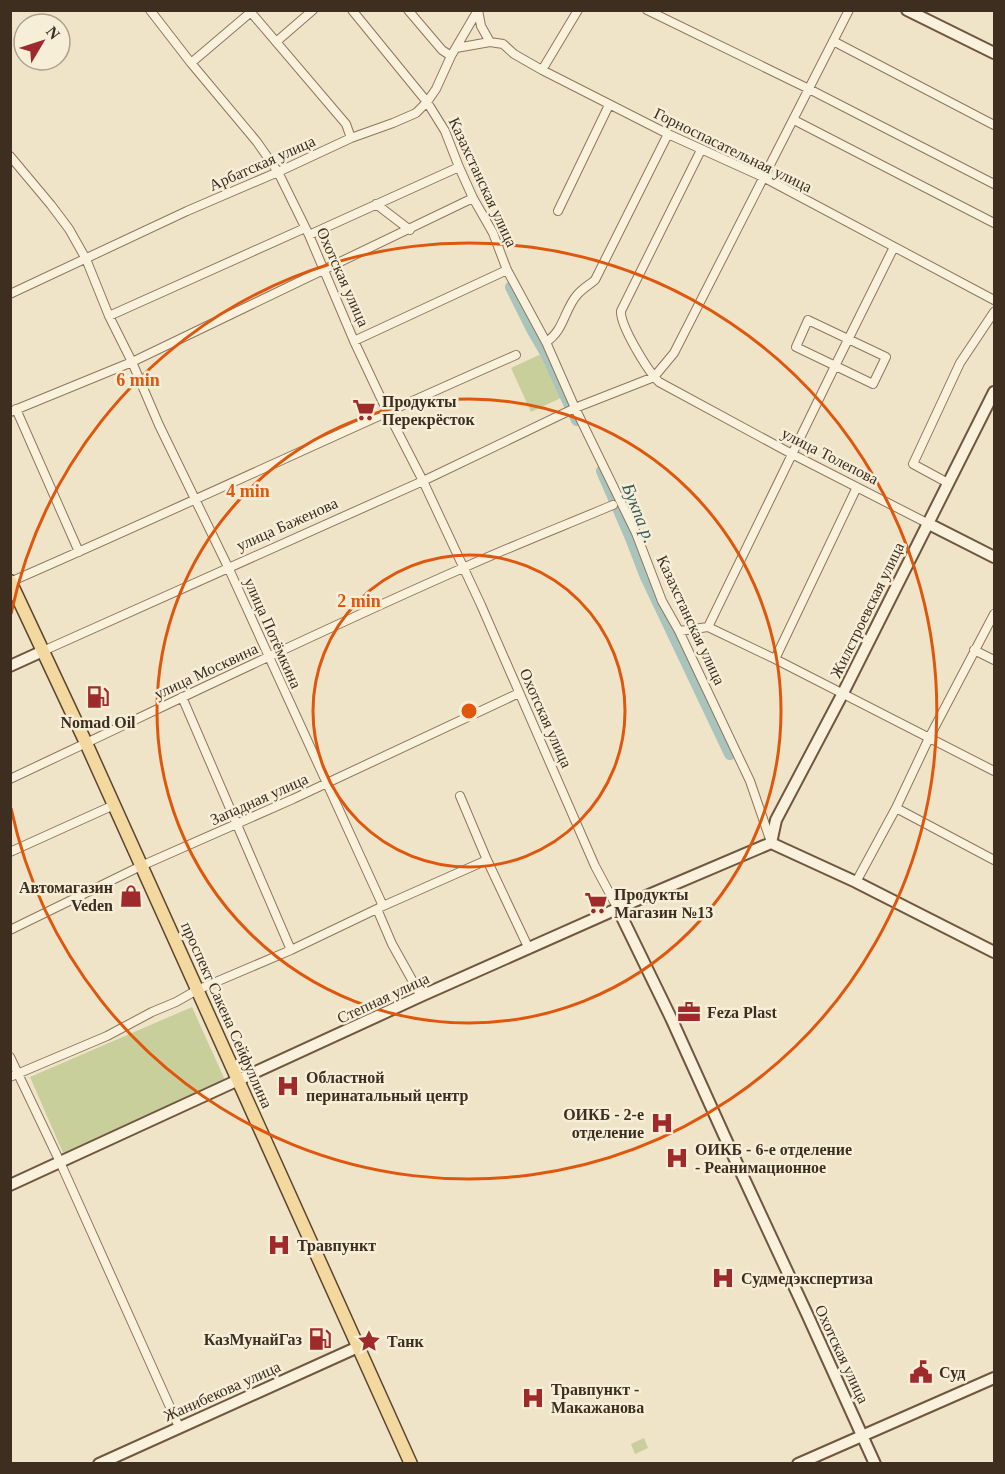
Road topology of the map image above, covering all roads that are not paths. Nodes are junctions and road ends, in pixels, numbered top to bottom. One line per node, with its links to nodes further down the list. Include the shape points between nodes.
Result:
1 (150, 10): 17 (street, Охотская улица)
2 (313, 10): 12 (street)
3 (352, 10): 20 (street, Казахстанская улица)
4 (408, 10): 16 (street)
5 (478, 10): 13 (street); 14 (street, Арбатская улица)
6 (578, 10): 18 (street)
7 (647, 10): 19 (street)
8 (849, 10): 11 (street)
9 (907, 10): 15 (street)
10 (250, 11): 12 (street); 17 (street)
11 (833, 41): 19 (street); 23 (street)
12 (276, 42): 25 (street, via 346,124)
13 (490, 42): 14 (street); 18 (street, Горноспасательная улица, via 502,44)
14 (456, 48): 16 (street, Арбатская улица)
15 (994, 53)
16 (451, 56): 20 (street, Арбатская улица)
17 (191, 63): 29 (street, Охотская улица)
18 (542, 70): 21 (street, Горноспасательная улица)
19 (809, 89): 22 (street); 31 (street)
20 (427, 102): 25 (street, Арбатская улица, via 416,113); 28 (street, Казахстанская улица, via 445,131)
21 (609, 105): 24 (street, Горноспасательная улица); 34 (street)
22 (794, 120): 30 (street); 35 (street)
23 (994, 125)
24 (668, 134): 26 (street, Горноспасательная улица); 48 (street, via 595,280 576,296 560,328)
25 (351, 138): 29 (street, Арбатская улица)
26 (701, 150): 30 (street, Горноспасательная улица); 52 (street, via 621,311 620,318)
27 (10, 156): 39 (street, улица Потёмкина, via 63,221)
28 (459, 166): 32 (street, Казахстанская улица); 33 (street)
29 (278, 172): 37 (street, Охотская улица); 39 (street, Арбатская улица)
30 (763, 177): 38 (street, Горноспасательная улица); 52 (street, via 674,353)
31 (994, 184)
32 (473, 198): 36 (street); 41 (street, Казахстанская улица, via 493,232)
33 (376, 204): 36 (street); 37 (street)
34 (558, 211)
35 (994, 223)
36 (410, 230): 40 (street)
37 (307, 232): 40 (street, Охотская улица); 45 (street)
38 (894, 247): 43 (street, Горноспасательная улица); 46 (street)
39 (86, 259): 42 (street, Арбатская улица); 45 (street, улица Потёмкина)
40 (325, 270): 47 (street, Охотская улица); 50 (street)
41 (507, 270): 47 (street); 48 (street, Казахстанская улица)
42 (10, 294)
43 (994, 300)
44 (994, 312): 59 (street, via 960,363 913,464)
45 (109, 316): 50 (street, улица Потёмкина)
46 (849, 339): 51 (street); 51 (street, via 886,357 873,384); 51 (street, via 808,320 795,347)
47 (354, 341): 56 (street, Охотская улица)
48 (546, 342): 54 (street, Казахстанская улица)
49 (516, 354): 56 (street)
50 (132, 362): 55 (street); 61 (street, улица Потёмкина)
51 (835, 366): 57 (street)
52 (654, 377): 54 (street, улица Баженова); 57 (street, улица Толепова)
53 (994, 392): 59 (street, Жилстроевская улица)
54 (575, 408): 58 (street, улица Баженова); 71 (street, Казахстанская улица)
55 (13, 411): 64 (street)
56 (387, 411): 58 (street, Охотская улица); 61 (street)
57 (792, 454): 60 (street, улица Толепова); 70 (street)
58 (423, 481): 66 (street, улица Баженова); 67 (street, Охотская улица)
59 (948, 483): 63 (street, Жилстроевская улица)
60 (857, 487): 63 (street, улица Толепова); 75 (street)
61 (196, 500): 64 (street); 66 (street, улица Потёмкина)
62 (613, 505): 67 (street, улица Москвина)
63 (927, 523): 65 (street, улица Толепова); 79 (street, Жилстроевская улица)
64 (80, 552): 68 (street)
65 (994, 557)
66 (228, 567): 73 (street, улица Баженова); 74 (street, улица Потёмкина)
67 (464, 567): 74 (street, улица Москвина); 78 (street, Охотская улица)
68 (11, 581): 73 (main road, проспект Сакена Сейфуллина)
69 (994, 614): 72 (street)
70 (708, 627): 71 (street); 75 (street)
71 (679, 631): 90 (street, Казахстанская улица, via 750,781)
72 (974, 650): 76 (street); 81 (street)
73 (44, 651): 77 (street, улица Баженова); 82 (main road, проспект Сакена Сейфуллина)
74 (268, 656): 80 (street, улица Москвина); 85 (street, улица Потёмкина)
75 (775, 659): 79 (street)
76 (994, 660)
77 (10, 666)
78 (519, 693): 85 (street, Западная улица); 97 (street, Охотская улица)
79 (843, 693): 81 (street); 90 (street, Жилстроевская улица, via 776,820)
80 (182, 697): 82 (street, улица Москвина); 89 (street)
81 (929, 738): 83 (street); 88 (street)
82 (86, 744): 84 (street, улица Москвина); 87 (main road, проспект Сакена Сейфуллина)
83 (994, 771)
84 (10, 779)
85 (326, 784): 89 (street, Западная улица); 96 (street, улица Потёмкина)
86 (460, 796): 92 (street)
87 (114, 805): 91 (street); 94 (main road, проспект Сакена Сейфуллина)
88 (896, 808): 93 (street); 95 (street)
89 (236, 825): 94 (street, Западная улица); 100 (street)
90 (771, 843): 95 (street); 97 (street, Степная улица)
91 (10, 852)
92 (487, 860): 96 (street); 99 (street)
93 (994, 860)
94 (141, 866): 98 (street, Западная улица); 102 (main road, проспект Сакена Сейфуллина)
95 (856, 882): 101 (street)
96 (380, 908): 100 (street); 103 (street, улица Потёмкина, via 392,944)
97 (618, 909): 99 (street, Степная улица); 113 (street, Охотская улица)
98 (10, 930)
99 (530, 949): 103 (street, Степная улица)
100 (291, 950): 102 (street)
101 (994, 952)
102 (197, 990): 105 (street, via 107,1036); 107 (main road, проспект Сакена Сейфуллина)
103 (421, 996): 107 (street, Степная улица)
104 (10, 1057): 105 (street)
105 (19, 1073): 106 (street); 108 (street)
106 (10, 1077)
107 (238, 1081): 108 (street, Степная улица); 110 (main road, проспект Сакена Сейфуллина)
108 (60, 1162): 109 (street, Степная улица); 112 (street)
109 (10, 1185)
110 (358, 1347): 112 (street, Жанибекова улица); 115 (main road, проспект Сакена Сейфуллина)
111 (994, 1378): 113 (street)
112 (179, 1427): 114 (street, Жанибекова улица)
113 (862, 1435): 116 (street); 117 (street, Охотская улица)
114 (99, 1464)
115 (411, 1464)
116 (798, 1464)
117 (875, 1464)

